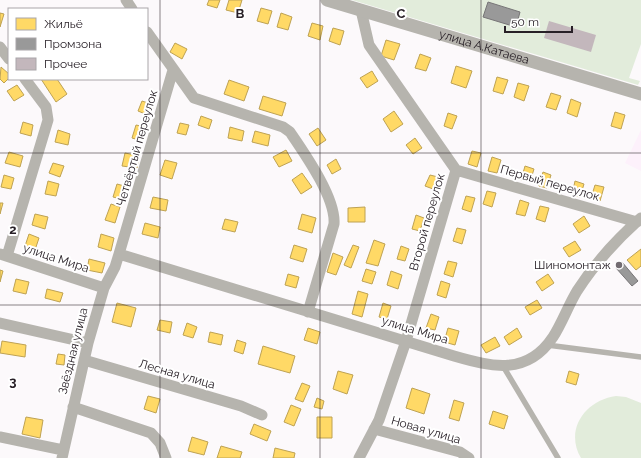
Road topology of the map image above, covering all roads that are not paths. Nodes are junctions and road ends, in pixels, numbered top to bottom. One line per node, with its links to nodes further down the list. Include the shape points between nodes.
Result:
1 (327, 0): 2 (street, улица А.Катаева)
2 (361, 10): 8 (street, улица А.Катаева); 9 (street, Второй переулок, via 369,44)
3 (148, 33): 6 (street)
4 (0, 47): 5 (street)
5 (8, 58)
6 (173, 70): 11 (street, Четвёртый переулок); 14 (street, via 189,94 198,100 283,127 290,132 330,199 335,215 334,224)
7 (26, 80): 12 (street, via 46,107 48,120)
8 (641, 94)
9 (456, 170): 10 (street, Первый переулок); 16 (street, Второй переулок)
10 (639, 220): 18 (street, улица Мира, via 614,242 592,269)
11 (119, 254): 13 (street, Звёздная улица); 14 (street, улица Мира)
12 (4, 255): 13 (street, улица Мира)
13 (104, 288): 17 (street, Звёздная улица)
14 (308, 312): 16 (street, улица Мира)
15 (0, 323): 17 (street)
16 (406, 341): 21 (street, улица Мира, via 484,364); 24 (street, Второй переулок)
17 (88, 343): 20 (street, Звёздная улица)
18 (547, 345): 19 (lane); 21 (street, улица Мира, via 528,360)
19 (641, 356)
20 (84, 360): 22 (street, Звёздная улица); 23 (street, Лесная улица, via 240,406)
21 (503, 366): 30 (lane)
22 (72, 408): 26 (street, Звёздная улица); 27 (street, via 151,433 160,443)
23 (262, 415)
24 (374, 429): 28 (street, Второй переулок); 29 (street, Новая улица, via 460,452)
25 (0, 437): 26 (street)
26 (62, 454)
27 (166, 458)
28 (359, 458)
29 (469, 458)
30 (558, 458)

